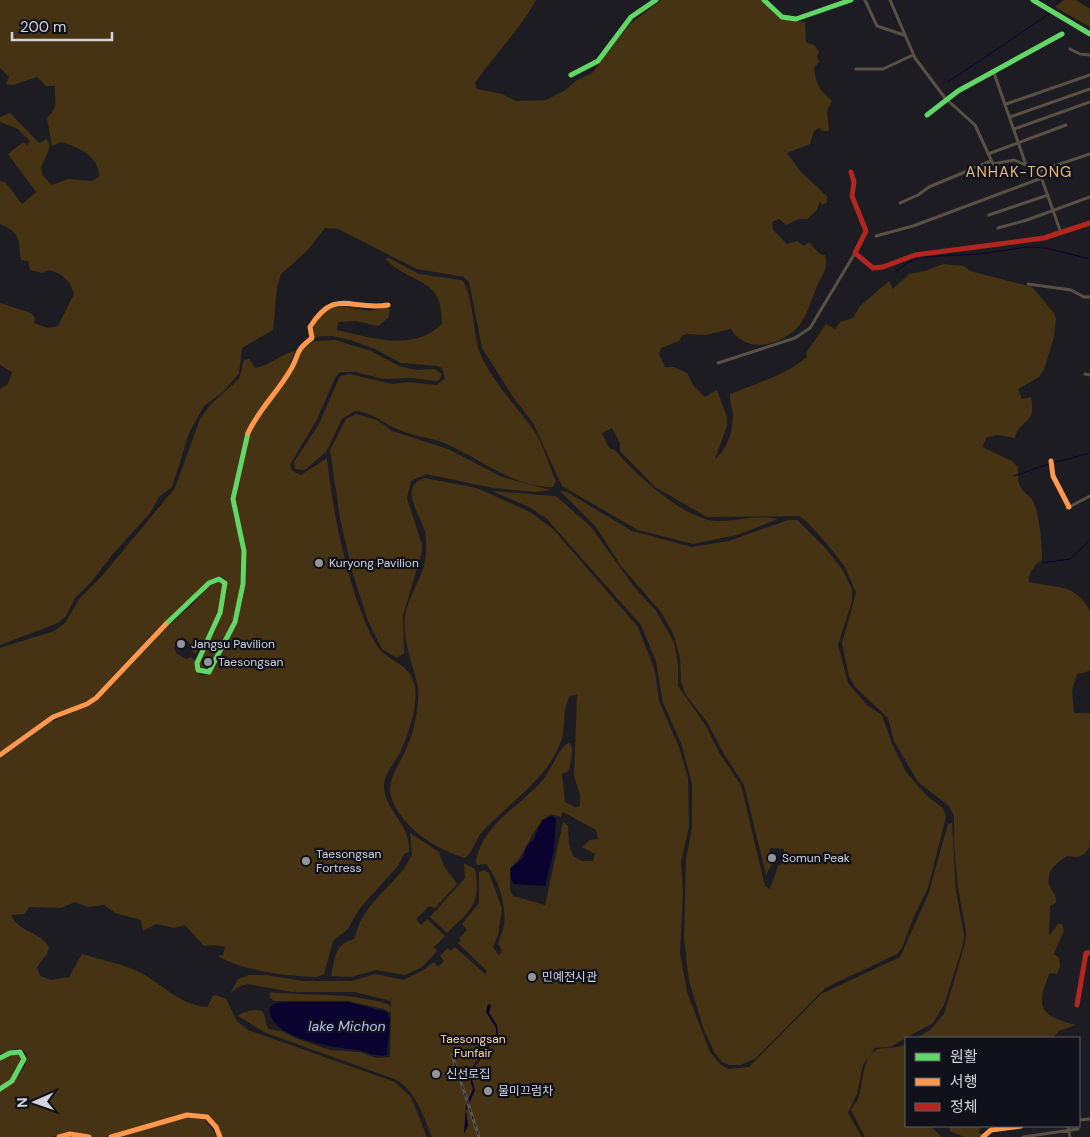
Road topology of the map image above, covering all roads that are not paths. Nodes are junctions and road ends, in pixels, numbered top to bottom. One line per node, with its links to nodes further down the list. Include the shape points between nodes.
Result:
1 (656, 0): 17 (main road, via 631,17 594,64)
2 (764, 0): 3 (main road, via 782,17 796,19)
3 (851, 0)
4 (865, 0): 11 (street, via 877,26)
5 (890, 0): 11 (street)
6 (1033, 0): 10 (main road)
7 (1041, 0): 8 (main road)
8 (1090, 30)
9 (1062, 34): 16 (main road)
10 (1090, 34)
11 (904, 36): 13 (street)
12 (1070, 49): 14 (street)
13 (913, 55): 15 (street, via 882,69); 20 (street)
14 (1090, 55)
15 (856, 69)
16 (994, 72): 20 (main road); 22 (street)
17 (571, 75)
18 (1090, 76): 22 (street)
19 (1090, 89): 24 (street)
20 (946, 98): 23 (main road); 28 (street, via 975,125)
21 (1090, 102): 26 (street)
22 (1006, 104): 24 (street)
23 (927, 116)
24 (1010, 117): 26 (street)
25 (1066, 125): 27 (street)
26 (1014, 129): 27 (street)
27 (1019, 142): 28 (street); 31 (street)
28 (988, 154): 30 (street)
29 (1090, 154): 32 (street)
30 (991, 161): 31 (street, via 993,164 1014,160); 37 (street)
31 (1027, 166): 32 (street)
32 (1039, 171): 34 (street)
33 (851, 172): 44 (main road, via 854,182 850,197 866,229)
34 (1042, 178): 35 (street); 43 (street, via 913,226)
35 (1048, 195): 38 (street); 39 (street)
36 (1090, 198): 38 (street)
37 (900, 203)
38 (1053, 211): 41 (street); 42 (street)
39 (989, 215)
40 (1090, 224): 42 (main road)
41 (998, 228)
42 (1061, 233): 44 (main road, via 1035,240 915,256 878,269)
43 (876, 236)
44 (855, 253): 48 (street, via 810,328 795,338)
45 (1028, 284): 46 (street, via 1071,290)
46 (1090, 297)
47 (388, 305): 54 (main road, via 371,308 334,302 321,310 310,327 312,338 298,349 292,368 254,420 247,436 233,499 244,551 243,584 235,622 209,672 198,670 197,663 215,626 225,594 225,583 219,579 209,584 157,632 96,698 53,717)
48 (718, 363)
49 (1085, 374): 50 (street)
50 (1090, 375)
51 (1051, 461): 53 (main road, via 1053,476)
52 (1090, 496): 53 (street)
53 (1068, 508)
54 (0, 755)
55 (1090, 953): 56 (main road, via 1086,953)
56 (1077, 1005)
57 (0, 1058): 58 (main road, via 20,1052 24,1059 12,1081)
58 (0, 1089)
59 (1014, 1127): 66 (main road, via 991,1130)
60 (1078, 1129): 61 (street)
61 (1068, 1130): 67 (street); 68 (street)
62 (59, 1137): 63 (main road, via 70,1134)
63 (89, 1137)
64 (111, 1137): 65 (main road, via 187,1115 207,1118)
65 (220, 1137)
66 (984, 1137)
67 (1022, 1137)
68 (1070, 1137)

